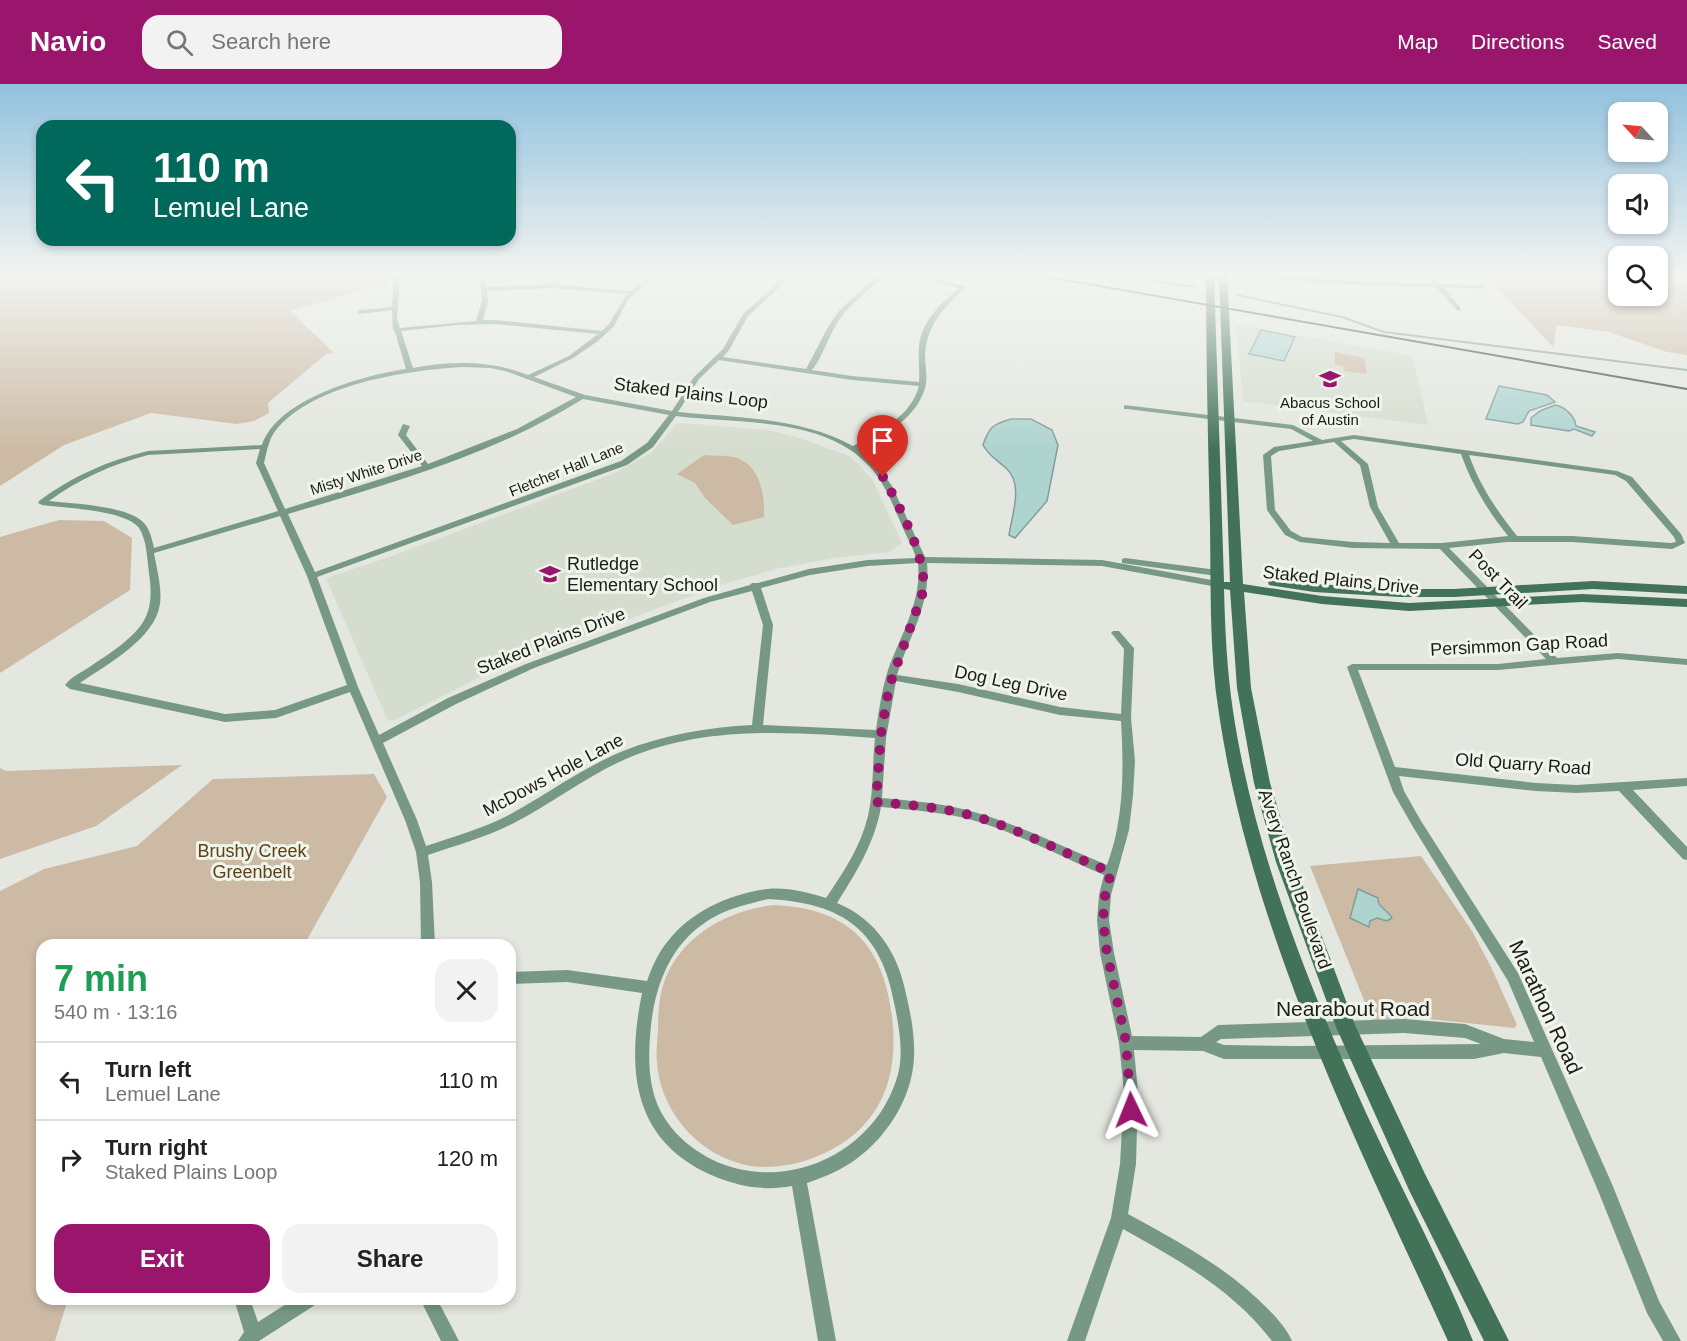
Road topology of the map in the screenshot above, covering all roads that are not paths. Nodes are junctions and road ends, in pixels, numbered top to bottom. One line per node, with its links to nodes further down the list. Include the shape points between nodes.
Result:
1 (397, 333): 9 (street)
2 (604, 333): 11 (street, via 571,357)
3 (736, 333): 8 (street, Fletcher Hall Lane)
4 (830, 333): 10 (street)
5 (925, 333): 12 (street, via 921,350)
6 (1211, 333): 16 (main road, Avery Ranch Boulevard)
7 (1225, 333): 17 (main road, Avery Ranch Boulevard)
8 (719, 358): 10 (street); 15 (street, Fletcher Hall Lane, via 696,378)
9 (410, 370): 11 (street, Staked Plains Loop, via 476,365); 21 (street, Staked Plains Loop, via 342,387 312,400 276,426)
10 (808, 372): 12 (street)
11 (529, 377): 13 (street, Staked Plains Loop)
12 (923, 384): 22 (street, via 917,400 900,419)
13 (581, 397): 15 (street, Staked Plains Loop); 24 (street, Misty White Drive, via 497,442)
14 (1126, 409): 16 (street)
15 (673, 414): 22 (street, Staked Plains Loop, via 791,426 817,432); 31 (street, Fletcher Hall Lane, via 650,445 624,463)
16 (1213, 420): 17 (street); 32 (main road, Avery Ranch Boulevard)
17 (1229, 422): 20 (street, via 1289,432); 33 (main road, Avery Ranch Boulevard)
18 (406, 426): 24 (street, via 402,435)
19 (1334, 440): 20 (street); 23 (street, via 1354,437); 27 (street, via 1365,464 1374,507)
20 (1316, 443): 27 (street, via 1277,449 1267,455 1274,516 1288,533 1300,539)
21 (262, 447): 25 (street, via 260,463); 29 (street, via 130,457 79,476 42,503 134,519 146,532)
22 (853, 449): 30 (street, Staked Plains Loop, via 883,477)
23 (1464, 451): 26 (street, via 1472,477); 26 (street, via 1617,472 1629,479 1681,543 1672,546)
24 (427, 466): 25 (street, Misty White Drive)
25 (282, 513): 29 (street, Misty White Drive); 31 (street)
26 (1514, 538): 28 (street)
27 (1396, 545): 28 (street)
28 (1442, 546): 36 (street, Post Trail)
29 (150, 552): 44 (street, via 155,597 154,610 146,625 70,685 225,718 276,714)
30 (922, 560): 32 (street, Staked Plains Drive, via 1102,563); 34 (street, Staked Plains Drive, via 850,566); 43 (street, Staked Plains Loop, via 923,592)
31 (312, 576): 44 (street)
32 (1217, 578): 33 (main road, Staked Plains Drive); 60 (main road, Avery Ranch Boulevard, via 1221,673 1241,791 1278,920)
33 (1235, 581): 36 (main road, Staked Plains Drive, via 1372,592); 37 (main road, Staked Plains Drive, via 1322,600 1391,606); 61 (main road, Avery Ranch Boulevard, via 1244,688 1262,783 1285,862)
34 (755, 585): 46 (street, via 768,625); 48 (street, Staked Plains Drive, via 530,666 452,701)
35 (1687, 590): 36 (main road, Staked Plains Drive, via 1593,585)
36 (1487, 591): 37 (street, Post Trail)
37 (1498, 603): 38 (main road, Staked Plains Drive, via 1582,598); 40 (street, Post Trail)
38 (1687, 603)
39 (1116, 633): 45 (street, via 1129,648)
40 (1555, 662): 41 (street, Persimmon Gap Road, via 1618,657); 42 (street, Persimmon Gap Road, via 1498,667)
41 (1687, 662)
42 (1353, 667): 49 (street, Marathon Road)
43 (891, 677): 45 (street, Dog Leg Drive, via 1060,711); 47 (street, Staked Plains Loop)
44 (353, 687): 48 (street)
45 (1126, 718): 55 (street, via 1130,761 1127,795 1123,830)
46 (757, 727): 47 (street, McDows Hole Lane); 53 (street, McDows Hole Lane, via 700,734 641,748 590,771 504,823)
47 (881, 734): 52 (street, Staked Plains Loop)
48 (378, 741): 53 (street)
49 (1392, 771): 51 (street, Old Quarry Road, via 1536,787); 65 (street, Marathon Road, via 1417,825 1513,977)
50 (1687, 782): 51 (street, Old Quarry Road)
51 (1623, 787): 54 (street)
52 (876, 802): 55 (street, via 974,816); 56 (street, Staked Plains Loop, via 868,834)
53 (422, 852): 57 (street)
54 (1687, 855)
55 (1111, 872): 62 (street, via 1103,920)
56 (830, 905): 59 (street, via 807,897 768,894 729,903 685,931 658,966); 68 (street, via 862,923 886,952 900,995 906,1070 896,1100 867,1141 843,1160)
57 (428, 939)
58 (516, 978): 59 (street, via 567,976)
59 (649, 988): 68 (street, via 642,1027 642,1076 647,1098 667,1136 689,1155 743,1179)
60 (1320, 1028): 61 (street, Nearabout Road); 63 (street, Nearabout Road, via 1218,1032); 66 (main road, Avery Ranch Boulevard)
61 (1346, 1028): 64 (street, Nearabout Road, via 1404,1026 1465,1031); 67 (main road, Avery Ranch Boulevard)
62 (1126, 1042): 63 (street, Nearabout Road); 69 (street, via 1131,1127)
63 (1203, 1044): 66 (street, Nearabout Road, via 1224,1053)
64 (1504, 1046): 65 (street, Nearabout Road); 67 (street, Nearabout Road, via 1474,1052)
65 (1544, 1050): 80 (street, Marathon Road, via 1653,1307)
66 (1330, 1053): 67 (street, Nearabout Road); 78 (main road, Avery Ranch Boulevard)
67 (1358, 1053): 79 (main road, Avery Ranch Boulevard)
68 (799, 1179): 75 (street)
69 (1119, 1218): 76 (street); 77 (street, via 1209,1268 1238,1290)
70 (243, 1305): 73 (street)
71 (300, 1305): 73 (street)
72 (431, 1305): 74 (street)
73 (250, 1338)
74 (450, 1341)
75 (827, 1341)
76 (1076, 1341)
77 (1283, 1341)
78 (1461, 1341)
79 (1497, 1341)
80 (1672, 1341)

